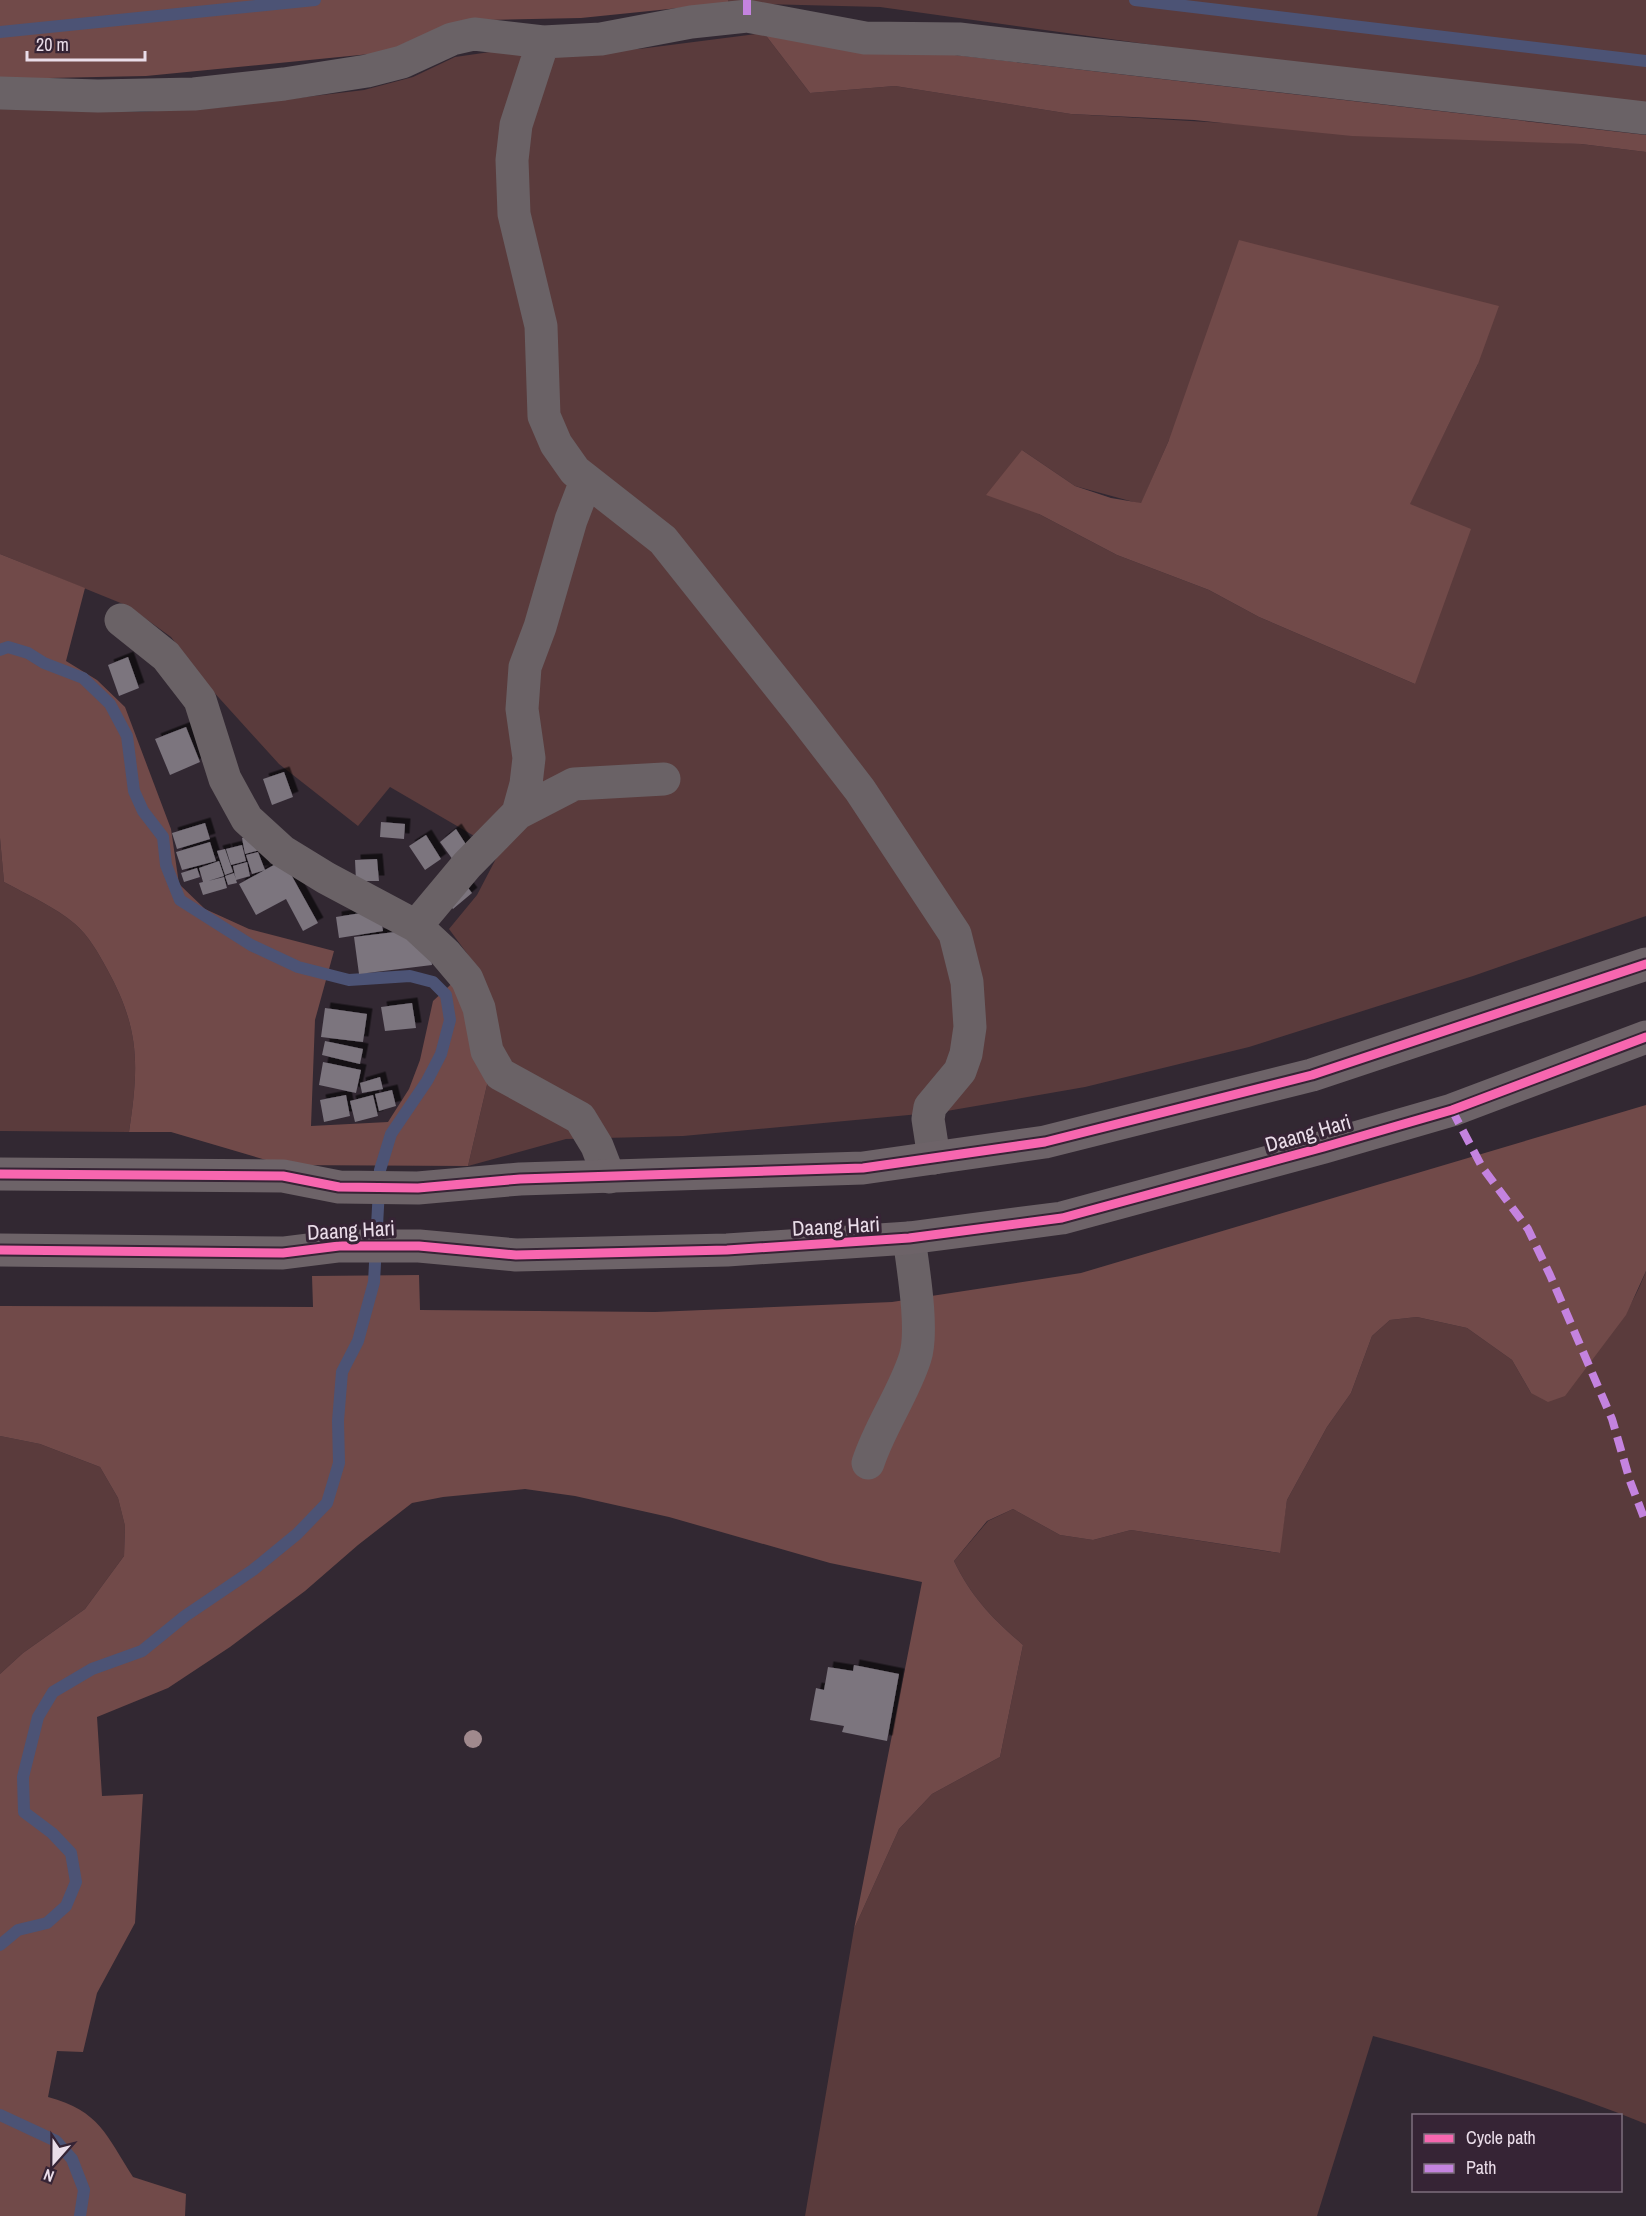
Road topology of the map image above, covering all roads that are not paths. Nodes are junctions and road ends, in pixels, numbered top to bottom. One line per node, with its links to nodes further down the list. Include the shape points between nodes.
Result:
1 (543, 42): 2 (street, via 474,34 452,39 402,63 367,71 194,94); 3 (street, via 600,39 747,16 864,38 959,39); 4 (street, via 516,125 512,160 514,213 541,326 544,416 556,444)
2 (0, 93)
3 (1646, 118)
4 (586, 481): 7 (street, via 525,667 522,709 529,758); 11 (street, via 663,540 860,790 956,934 967,982 970,1027 960,1071 930,1107)
5 (121, 620): 8 (street, via 166,656 200,700 225,779 247,819 291,856)
6 (664, 779): 7 (street, via 574,784)
7 (518, 813): 8 (street, via 467,865)
8 (416, 926): 13 (street, via 467,979 479,1008 487,1051 500,1074 580,1118)
9 (1646, 964): 11 (main road, Daang Hari, via 1312,1075 1045,1142)
10 (1646, 1037): 14 (main road, Daang Hari, via 1452,1110 1313,1150 1062,1218)
11 (934, 1158): 13 (main road, Daang Hari, via 863,1168)
12 (0, 1174): 13 (main road, Daang Hari, via 282,1176 339,1188 418,1188 520,1179)
13 (609, 1177)
14 (909, 1238): 15 (main road, Daang Hari, via 727,1250 516,1255 419,1246 339,1246 283,1253); 16 (street, via 918,1300 916,1356 877,1435)
15 (0, 1250)
16 (868, 1463)

